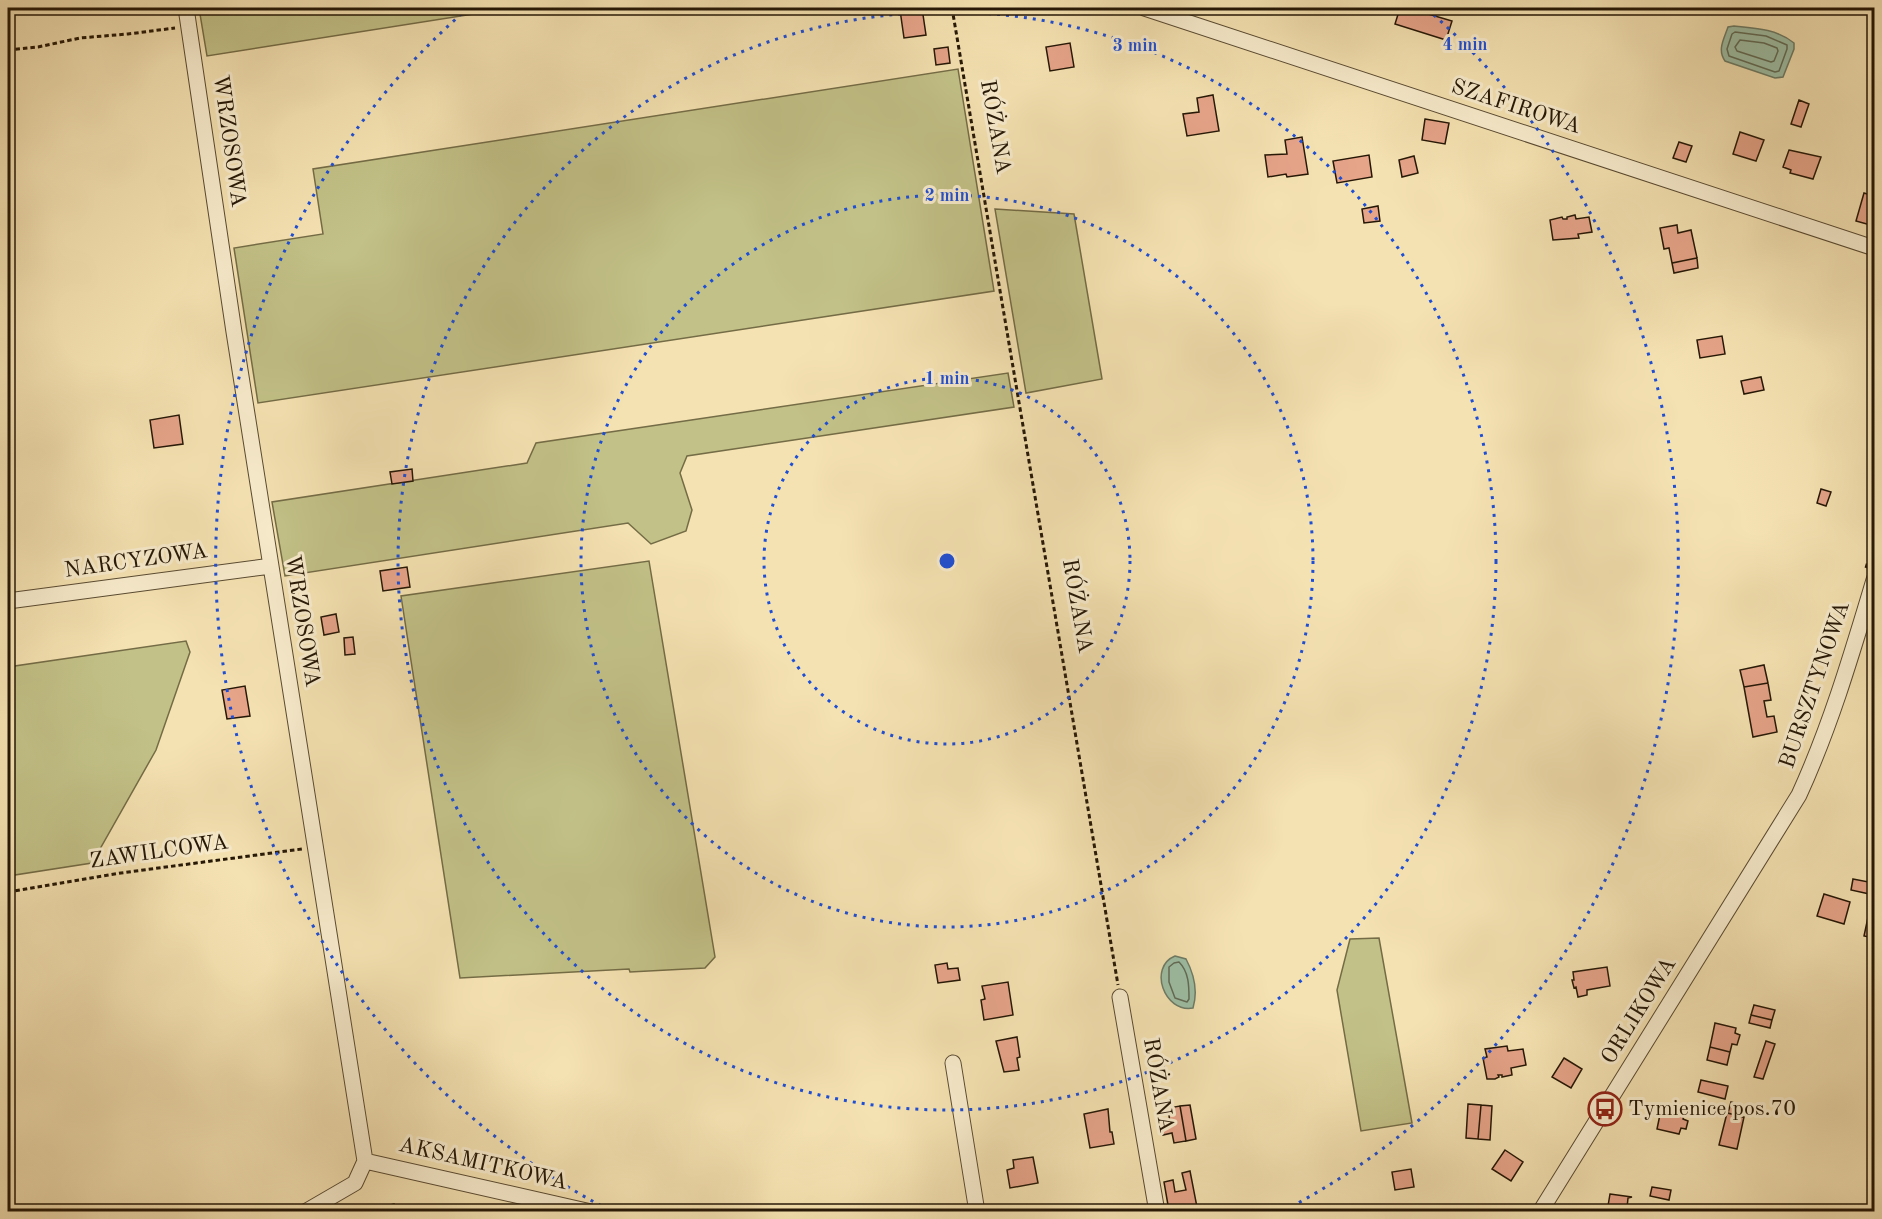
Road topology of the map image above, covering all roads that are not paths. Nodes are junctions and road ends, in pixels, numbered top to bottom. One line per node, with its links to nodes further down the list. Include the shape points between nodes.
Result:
1 (186, 8): 4 (street, WRZOSOWA)
2 (1144, 8): 3 (street, SZAFIROWA)
3 (1875, 248)
4 (271, 566): 6 (street, NARCYZOWA); 10 (street, WRZOSOWA)
5 (1869, 577): 7 (street, BURSZTYNOWA, via 1839,694 1818,753)
6 (8, 602)
7 (1776, 834): 15 (street, ORLIKOWA)
8 (1120, 997): 14 (street, RÓŻANA)
9 (953, 1063): 13 (street)
10 (365, 1161): 11 (street, via 355,1183); 12 (street, AKSAMITKOWA)
11 (305, 1212)
12 (591, 1212)
13 (977, 1212)
14 (1157, 1212)
15 (1540, 1212)

